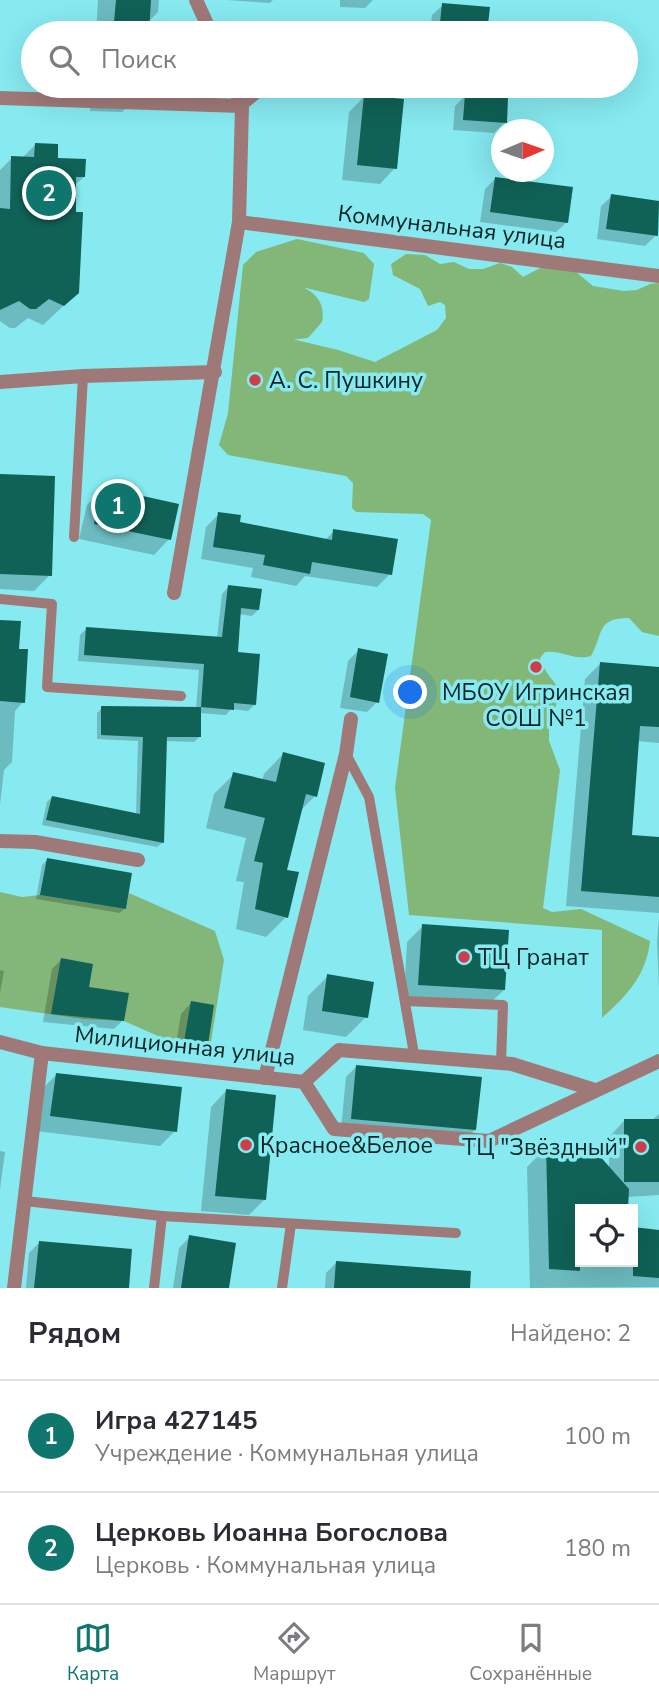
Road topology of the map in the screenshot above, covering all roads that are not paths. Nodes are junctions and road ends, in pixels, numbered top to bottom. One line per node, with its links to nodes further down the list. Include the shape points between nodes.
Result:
1 (196, 0): 2 (street)
2 (206, 21)
3 (0, 98): 6 (street)
4 (238, 98): 6 (street)
5 (252, 98): 6 (lane)
6 (242, 106): 7 (street)
7 (239, 222): 8 (street, Коммунальная улица); 9 (street)
8 (659, 276)
9 (215, 372): 10 (street); 13 (street)
10 (83, 376): 11 (street); 12 (lane)
11 (0, 382)
12 (74, 537)
13 (174, 593)
14 (0, 599): 15 (lane, via 52,604 47,687)
15 (181, 696)
16 (351, 719): 17 (street)
17 (346, 754): 20 (lane, via 369,797); 26 (street)
18 (0, 841): 19 (street, via 35,842)
19 (138, 860)
20 (405, 1001): 23 (lane); 25 (lane, via 503,1005)
21 (0, 1042): 22 (street, Милиционная улица)
22 (42, 1053): 26 (street, Милиционная улица); 29 (street)
23 (414, 1054): 25 (street); 27 (street, via 339,1050)
24 (659, 1061): 28 (street, Милиционная улица)
25 (501, 1063): 28 (street)
26 (265, 1078): 27 (street, Милиционная улица)
27 (304, 1082): 28 (street, Милиционная улица, via 334,1129 489,1140)
28 (595, 1090)
29 (25, 1201): 30 (lane); 33 (street)
30 (162, 1216): 31 (lane); 34 (lane)
31 (291, 1224): 32 (lane); 35 (lane)
32 (456, 1233)
33 (15, 1288)
34 (154, 1288)
35 (282, 1288)

